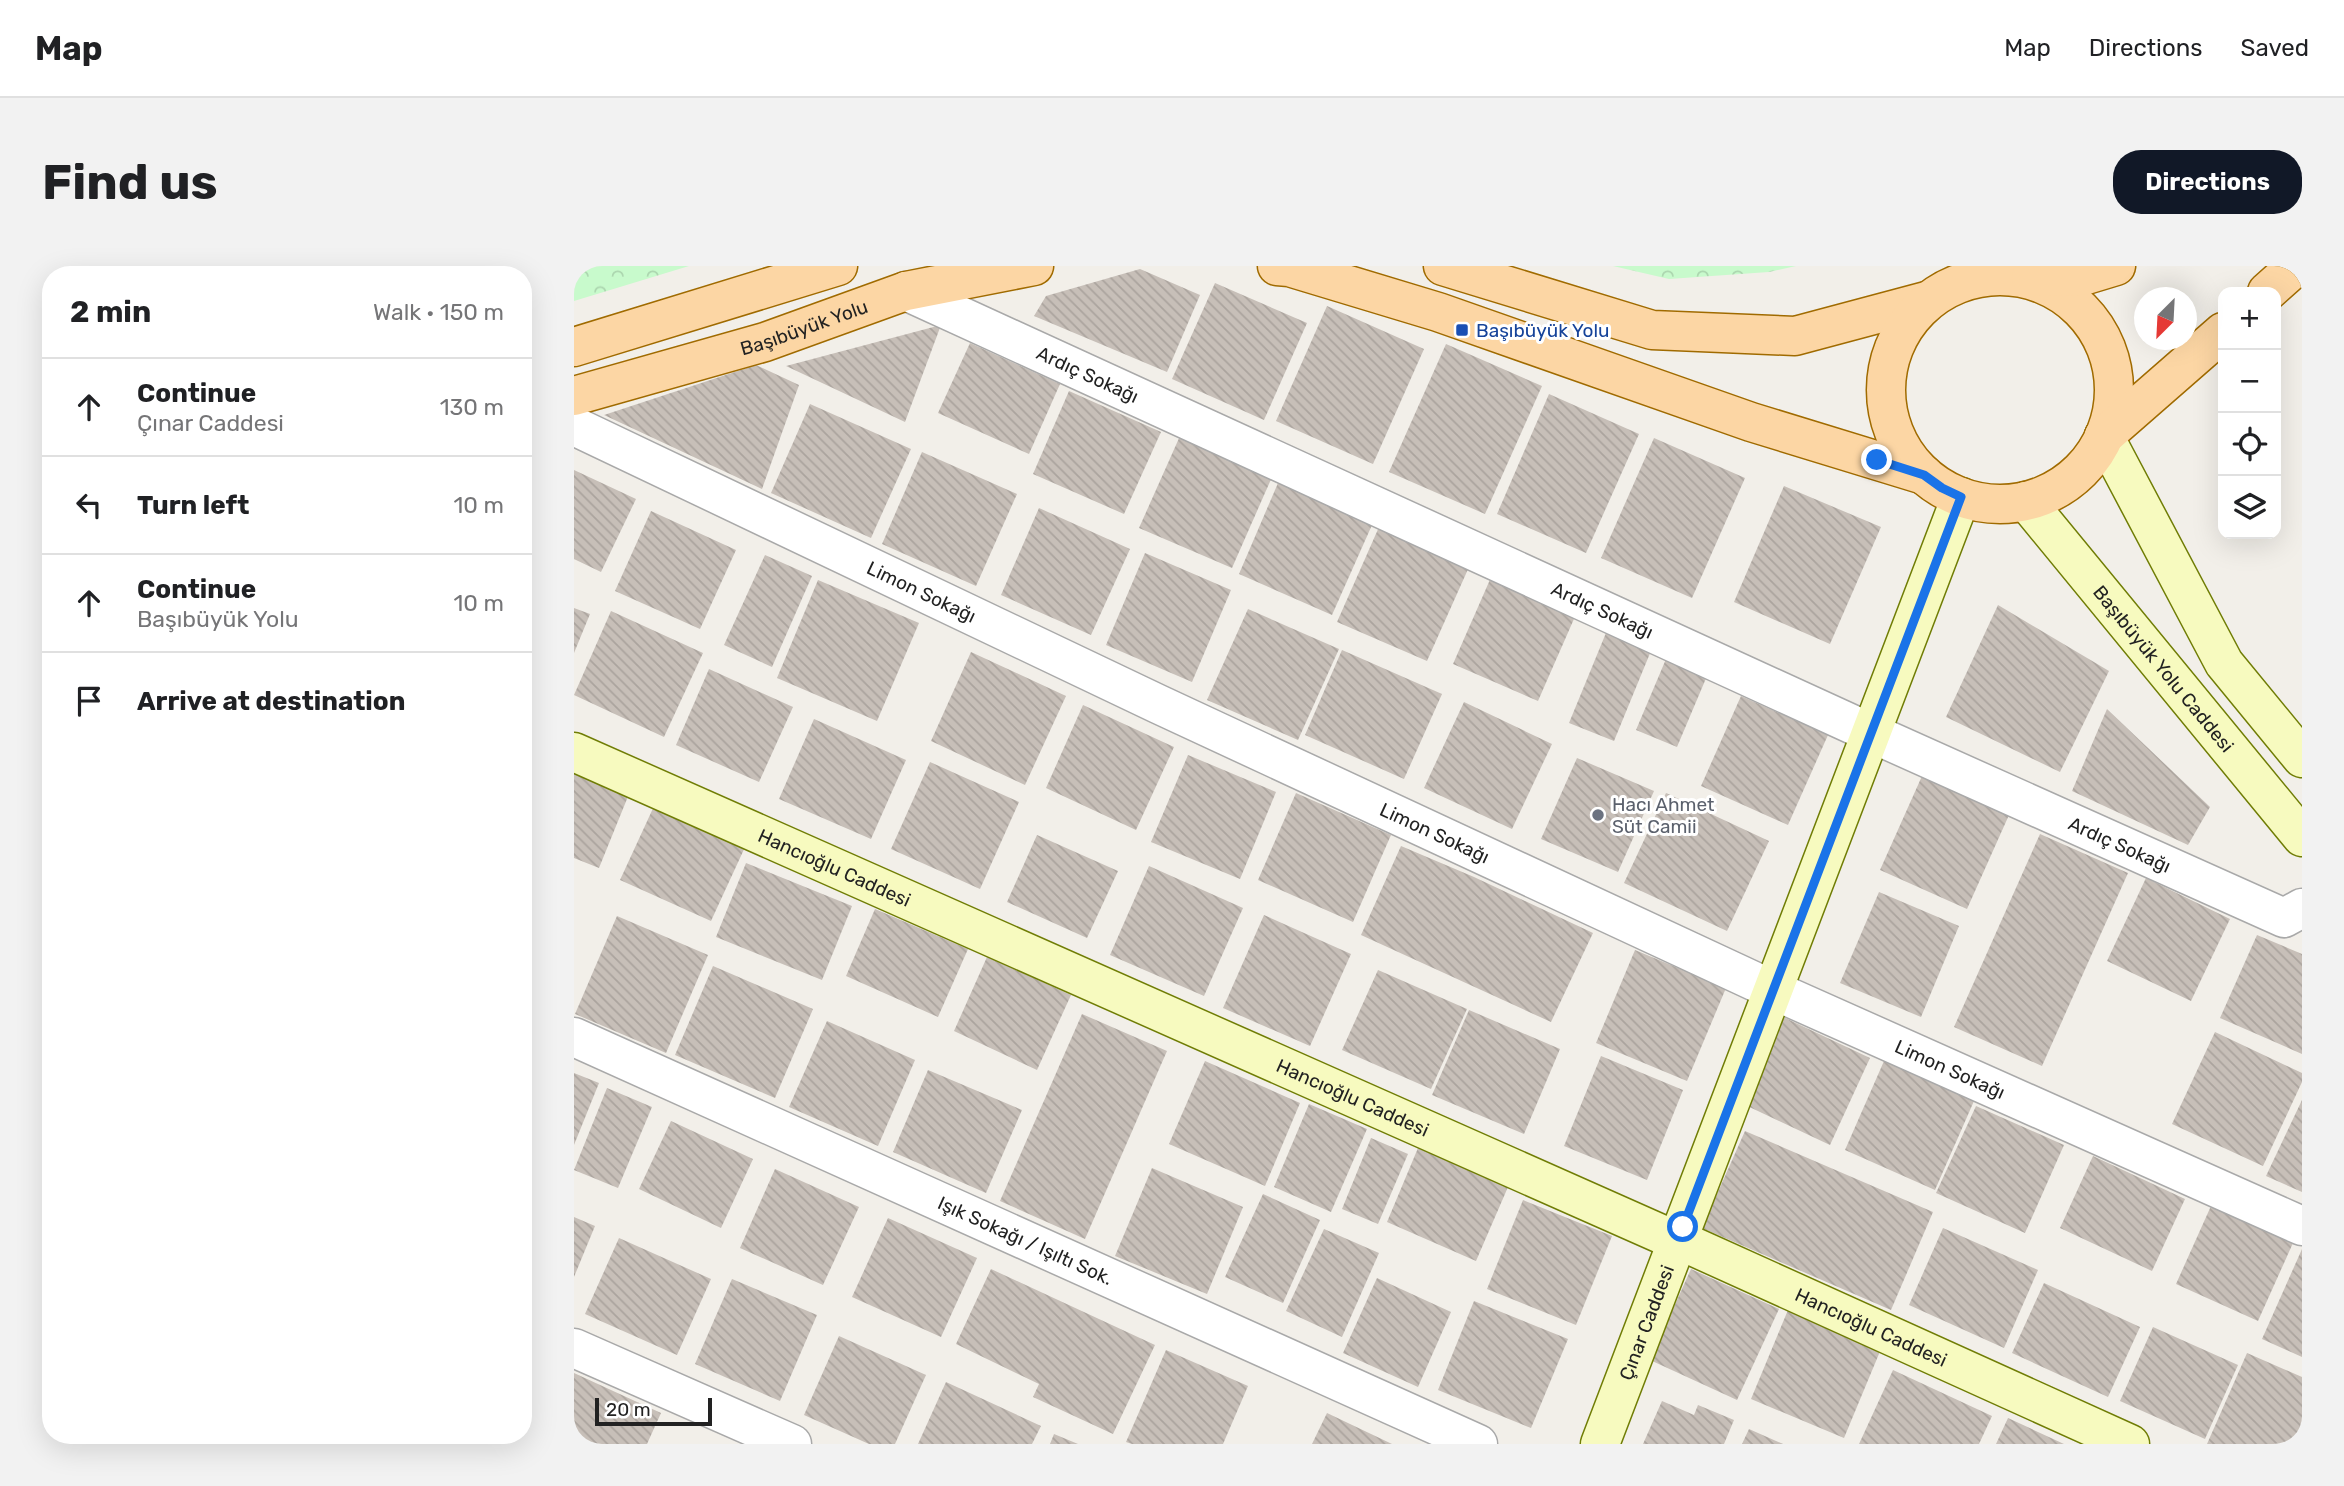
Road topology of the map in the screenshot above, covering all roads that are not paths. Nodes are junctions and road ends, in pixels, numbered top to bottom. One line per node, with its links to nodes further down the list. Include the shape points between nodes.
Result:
1 (838, 266): 12 (main road)
2 (1034, 266): 9 (main road, Başıbüyük Yolu)
3 (1277, 266): 16 (main road, via 1438,312 1751,422)
4 (1443, 266): 10 (main road, via 1652,330 1795,336)
5 (2116, 266): 7 (main road, via 2082,276)
6 (2296, 266): 8 (main road)
7 (2022, 278): 10 (main road, via 1977,278); 15 (main road, via 2055,289 2082,310 2101,337 2112,369 2113,399)
8 (2273, 287)
9 (906, 291): 13 (main road, Başıbüyük Yolu, via 765,342); 19 (street, Ardıç Sokağı)
10 (1926, 301): 16 (main road, via 1901,331 1887,368 1887,407 1899,444)
11 (2218, 336): 15 (main road)
12 (574, 347)
13 (574, 396)
14 (574, 426): 24 (street, Limon Sokağı)
15 (2104, 436): 18 (main road, via 2085,466 2059,488); 21 (street, via 2224,663)
16 (1924, 475): 17 (main road)
17 (1961, 497): 18 (main road, via 1993,503); 19 (street, Çınar Caddesi)
18 (2026, 501): 22 (street, Başıbüyük Yolu Caddesi)
19 (1871, 732): 23 (street, Ardıç Sokağı, via 2284,918); 24 (street, Çınar Caddesi)
20 (574, 752): 27 (street, Hancıoğlu Caddesi)
21 (2302, 758)
22 (2302, 837)
23 (2302, 908)
24 (1773, 990): 26 (street, Limon Sokağı); 27 (street, Çınar Caddesi)
25 (574, 1037): 30 (street, Işık Sokağı / Işıltı Sok.)
26 (2302, 1226)
27 (1678, 1241): 31 (street, Çınar Caddesi); 32 (street, Hancıoğlu Caddesi)
28 (574, 1348): 29 (street)
29 (792, 1444)
30 (1478, 1444)
31 (1600, 1444)
32 (2130, 1444)

